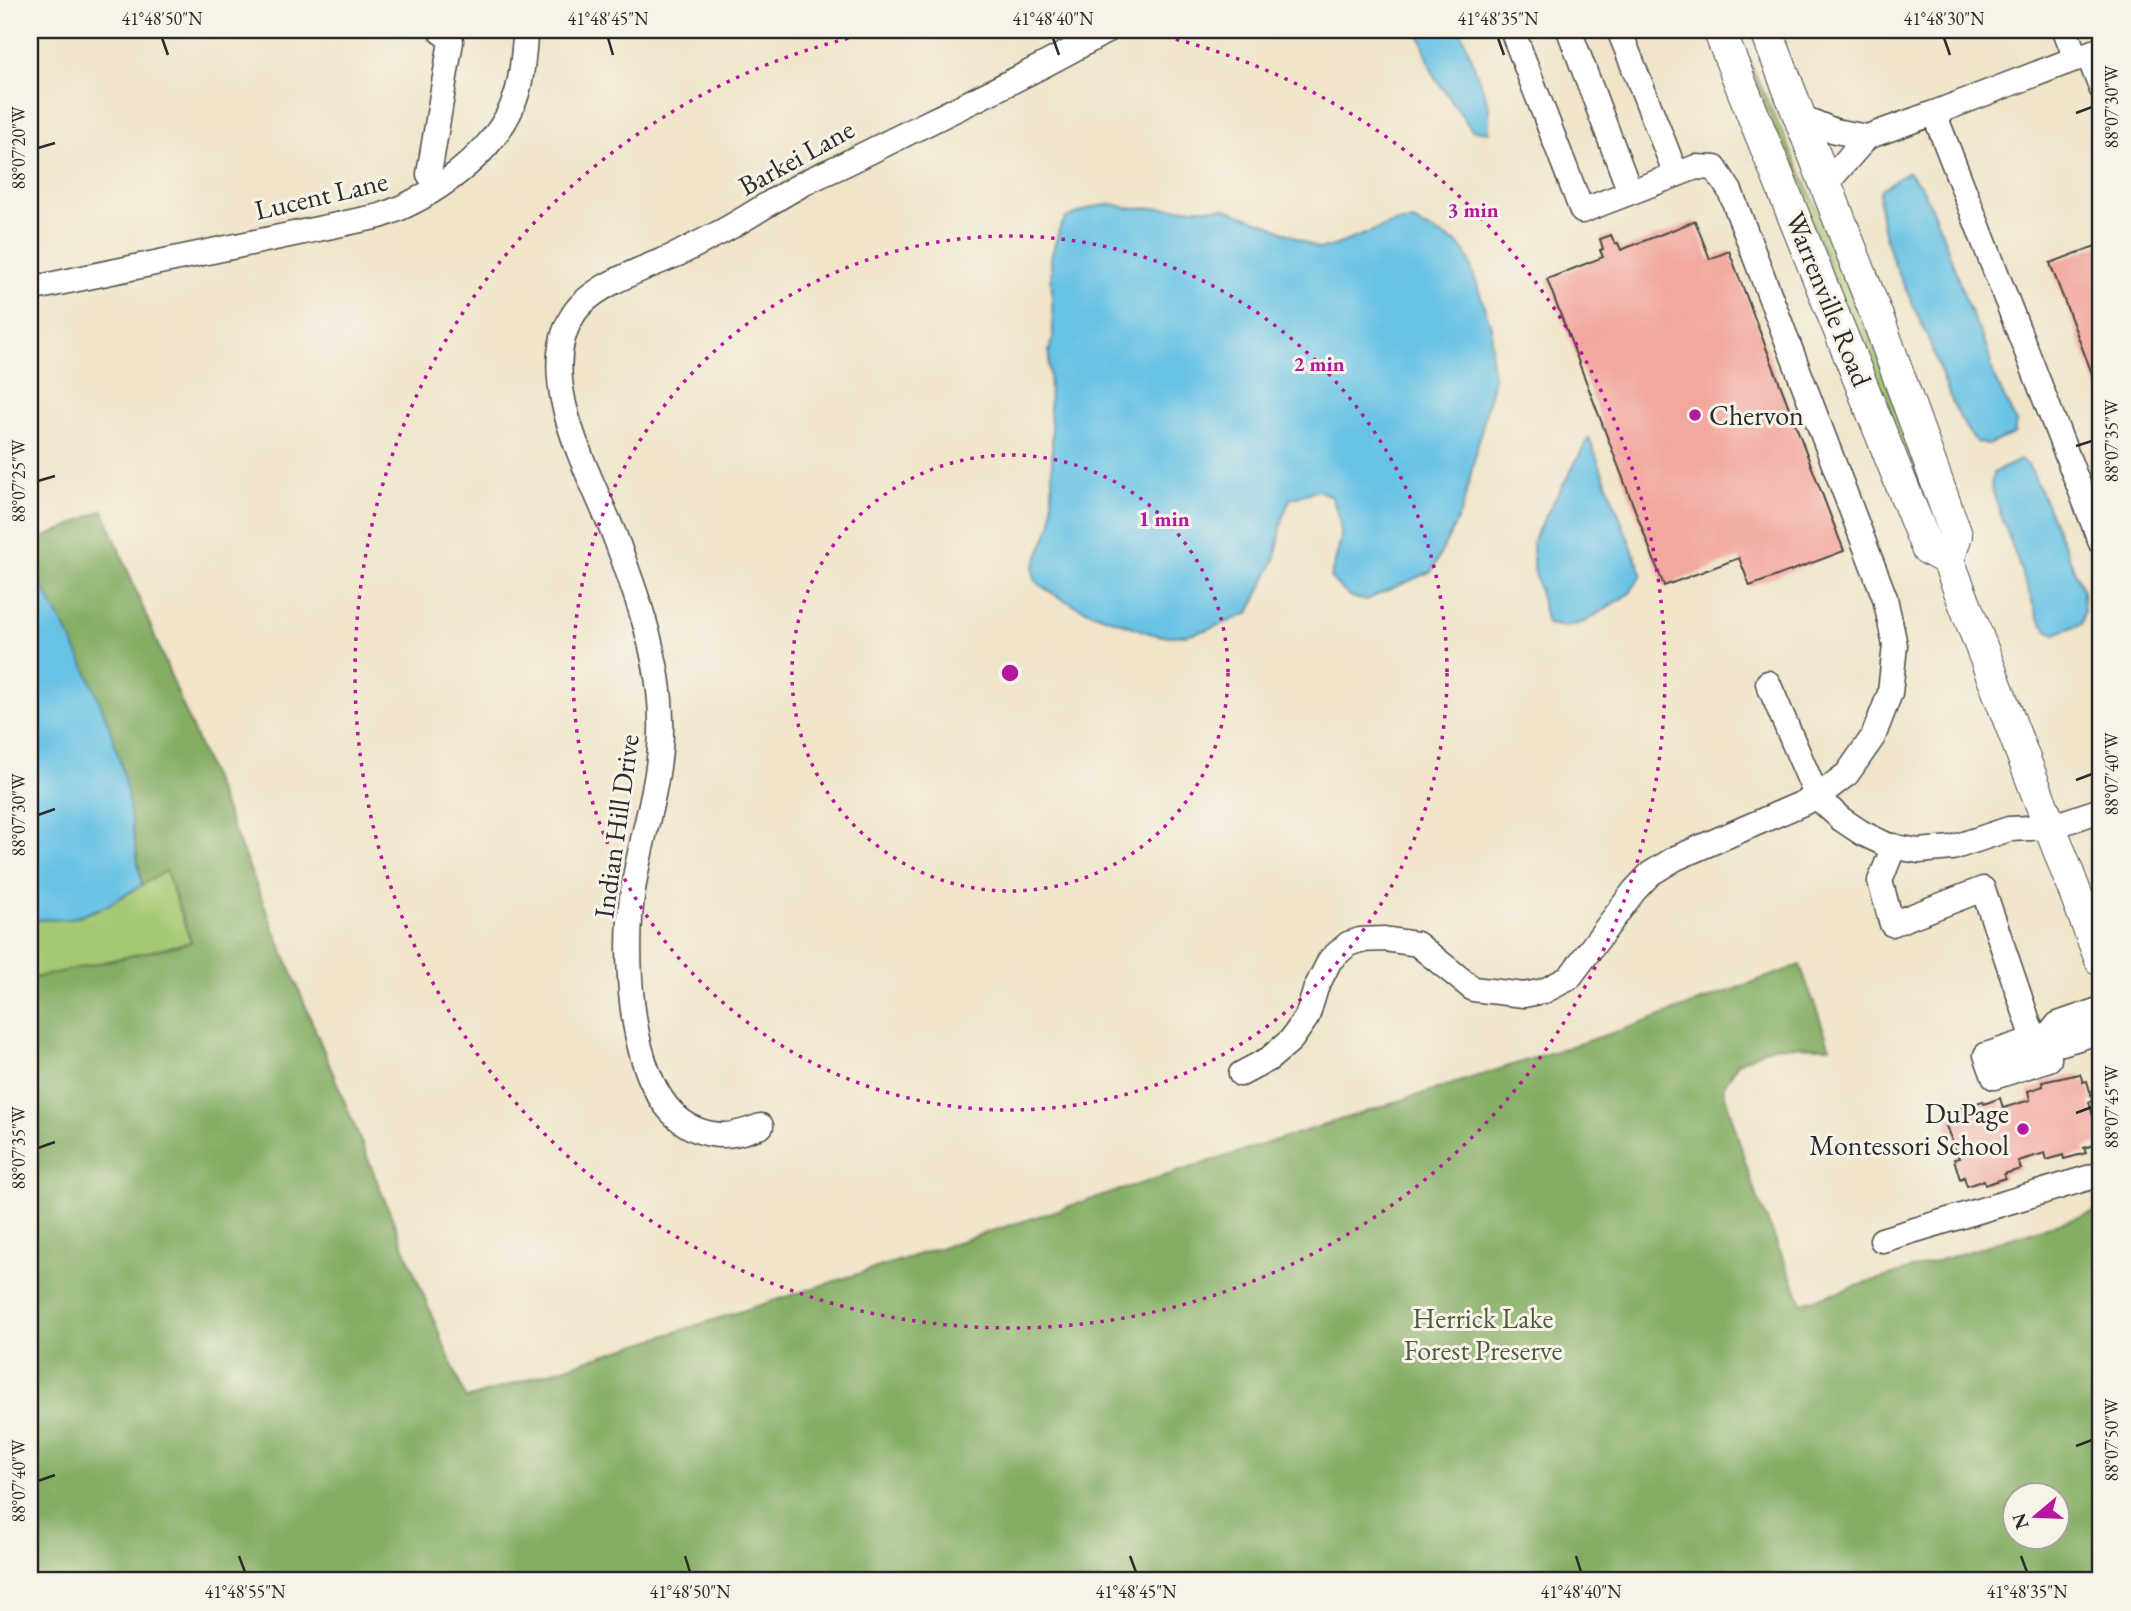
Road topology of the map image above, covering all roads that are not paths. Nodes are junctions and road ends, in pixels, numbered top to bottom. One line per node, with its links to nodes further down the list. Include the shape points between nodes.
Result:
1 (440, 30): 17 (street, via 451,41 429,174)
2 (526, 30): 17 (street, Lucent Lane, via 516,97 509,111 478,152)
3 (1108, 30): 20 (street, Barkei Lane, via 599,291 570,320)
4 (1512, 30): 18 (street, via 1582,211)
5 (1569, 30): 18 (street)
6 (1619, 30): 15 (street)
7 (1719, 30): 22 (main road, Warrenville Road, via 1927,548)
8 (1766, 30): 13 (main road, Warrenville Road)
9 (2065, 30): 10 (street)
10 (2088, 54): 11 (street); 12 (street)
11 (2101, 88)
12 (1934, 113): 14 (street); 21 (street)
13 (1801, 117): 14 (street, via 1835,131); 16 (main road, Warrenville Road)
14 (1867, 137): 16 (street)
15 (1676, 174): 18 (street); 24 (street, via 1696,167 1715,168 1730,191 1885,598 1895,645 1890,693 1872,737 1847,774)
16 (1826, 184): 22 (main road, Warrenville Road, via 1956,535)
17 (438, 187): 19 (street, Lucent Lane, via 380,216)
18 (1630, 192)
19 (30, 289)
20 (561, 374): 33 (street, Indian Hill Drive, via 568,423 630,579 657,674 658,763 630,917 633,1009 646,1065 664,1104 694,1129 724,1135)
21 (2101, 543)
22 (1948, 560): 26 (main road, Warrenville Road)
23 (1768, 682): 24 (street)
24 (1817, 797): 27 (street, via 1862,834); 32 (street, via 1676,858 1650,874 1569,978 1544,991 1524,995 1473,989 1417,944 1384,939 1348,944 1330,960 1307,1017 1291,1040)
25 (2101, 810): 26 (street)
26 (2050, 827): 27 (street, via 2010,829 1952,848 1919,851); 28 (main road, Warrenville Road)
27 (1894, 846): 31 (street, via 1880,881 1892,924 1983,889)
28 (2101, 960)
29 (2101, 1009): 31 (street, via 2058,1024)
30 (2101, 1031): 31 (street, via 2062,1043)
31 (2042, 1037)
32 (1241, 1074)
33 (761, 1126)
34 (2101, 1174): 35 (street)
35 (1882, 1240)

